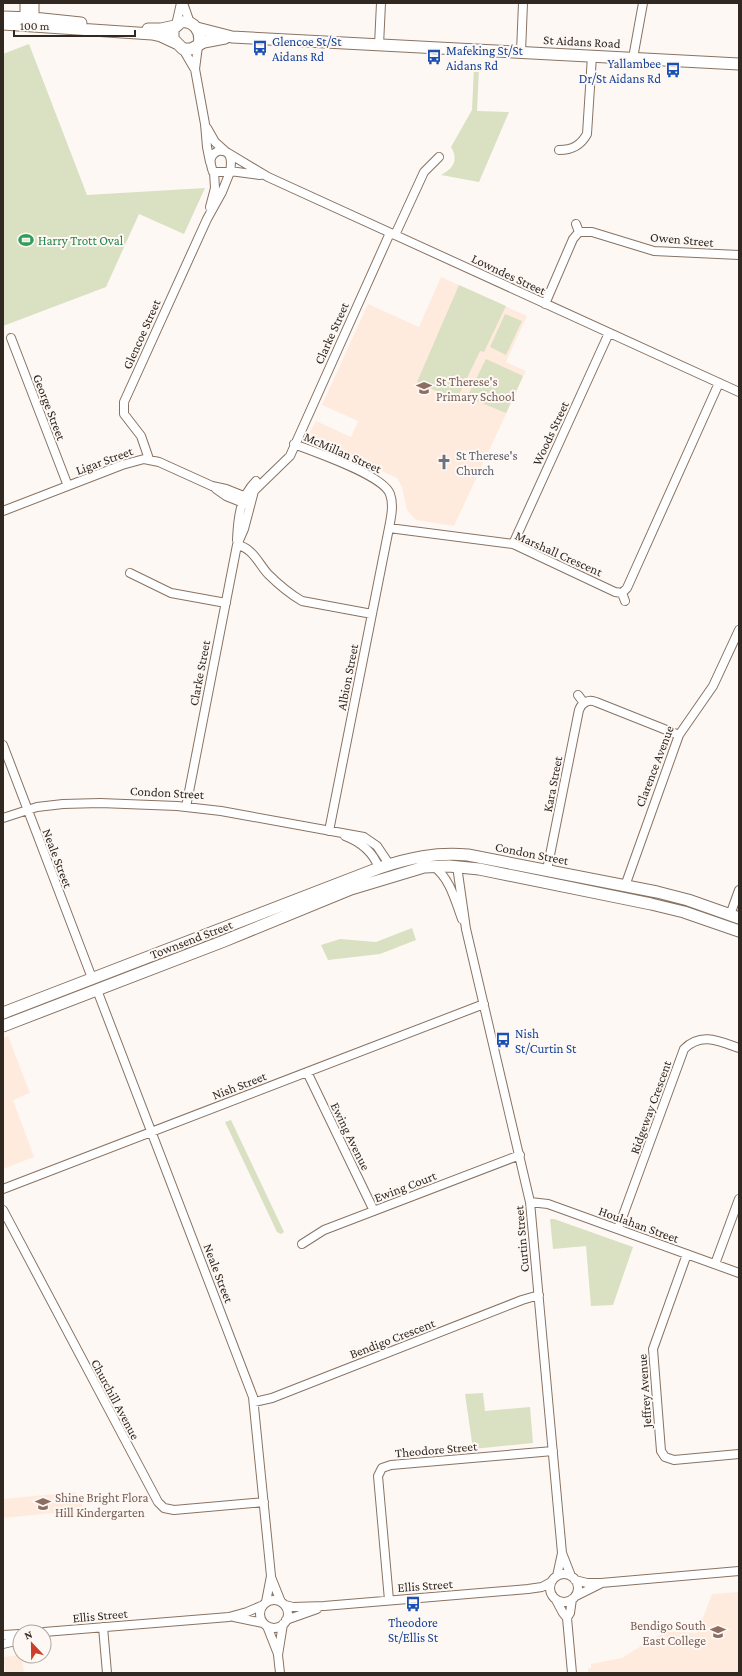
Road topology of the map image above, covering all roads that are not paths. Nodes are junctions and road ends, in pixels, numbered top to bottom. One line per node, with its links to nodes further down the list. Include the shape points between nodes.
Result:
1 (26, 3): 8 (main road)
2 (33, 3): 8 (main road)
3 (182, 3): 10 (street); 11 (street)
4 (382, 3): 14 (street)
5 (523, 3): 16 (street)
6 (643, 3): 18 (street)
7 (3, 16): 8 (main road)
8 (29, 22): 9 (main road); 10 (main road, via 146,29); 15 (main road, via 152,34)
9 (3, 24)
10 (176, 25): 11 (main road, via 184,22); 15 (main road, via 172,36)
11 (193, 26): 12 (main road, St Aidans Road); 13 (main road, via 200,35)
12 (232, 37): 13 (main road, St Aidans Road); 14 (main road, St Aidans Road)
13 (198, 45): 15 (main road, via 191,49); 20 (street)
14 (379, 45): 16 (main road, St Aidans Road)
15 (179, 46): 20 (street)
16 (521, 52): 17 (main road, St Aidans Road)
17 (592, 56): 18 (main road, St Aidans Road); 22 (street, via 587,134 578,146)
18 (633, 58): 19 (main road, St Aidans Road)
19 (739, 64)
20 (195, 69): 21 (street)
21 (205, 124): 23 (street, via 215,142); 25 (street)
22 (560, 150)
23 (226, 152): 25 (street, via 214,153); 26 (street, via 232,159); 28 (street, Lowndes Street)
24 (439, 157): 32 (street, Clarke Street, via 424,172)
25 (210, 162): 27 (street)
26 (230, 171): 27 (street); 28 (street, Lowndes Street); 29 (street, Glencoe Street, via 222,192)
27 (214, 172): 29 (street, Glencoe Street, via 215,188)
28 (268, 177): 32 (street, Lowndes Street)
29 (207, 218): 40 (street, Glencoe Street, via 124,402 124,414 141,436)
30 (576, 224): 31 (street)
31 (579, 232): 33 (street, Owen Street, via 592,232 654,251); 34 (street, via 573,239)
32 (393, 234): 34 (street, Lowndes Street); 39 (street, Clarke Street)
33 (739, 255)
34 (545, 304): 35 (street, Lowndes Street)
35 (610, 333): 37 (street, Lowndes Street); 45 (street, Woods Street)
36 (11, 338): 41 (street, George Street)
37 (719, 383): 38 (street, Lowndes Street); 48 (street, via 627,588)
38 (739, 392)
39 (294, 444): 42 (street, Clarke Street, via 246,492); 44 (street, McMillan Street, via 370,476 384,485 392,501)
40 (149, 459): 41 (street, Ligar Street, via 129,462); 42 (street, Ligar Street, via 212,486 226,496)
41 (68, 486): 43 (street, Ligar Street)
42 (247, 501): 46 (street, Clarke Street, via 238,528)
43 (3, 510)
44 (389, 528): 45 (street, Marshall Crescent); 51 (street, Albion Street)
45 (513, 544): 48 (street, Marshall Crescent)
46 (237, 545): 50 (street, Clarke Street); 51 (street, via 247,548 272,577 302,601)
47 (130, 573): 50 (street, via 171,593)
48 (622, 593): 49 (street)
49 (625, 601)
50 (226, 603): 57 (street, Clarke Street)
51 (372, 614): 60 (street, Albion Street)
52 (739, 630): 55 (street, Clarence Avenue, via 713,686)
53 (578, 695): 54 (street)
54 (584, 703): 55 (street, via 596,702); 64 (street, Kara Street, via 579,710)
55 (679, 735): 66 (street, Clarence Avenue)
56 (3, 745): 58 (street, Neale Street)
57 (186, 807): 58 (street, Condon Street, via 77,803); 60 (street, Condon Street, via 230,812)
58 (27, 810): 59 (street, Condon Street); 73 (street, Neale Street)
59 (3, 818)
60 (329, 831): 61 (street, Condon Street, via 357,835 369,840 378,847)
61 (384, 866): 63 (main road, via 443,859); 64 (main road, Condon Street, via 416,857 453,854); 73 (main road, Townsend Street)
62 (433, 866): 63 (main road, Condon Street); 65 (main road, Condon Street); 71 (street, Curtin Street, via 447,881)
63 (457, 866): 68 (main road, Condon Street); 71 (street, Curtin Street)
64 (547, 870): 66 (main road, Condon Street)
65 (388, 877): 74 (main road, Townsend Street, via 322,900 230,939)
66 (625, 886): 68 (main road, Clarence Avenue); 69 (main road, Condon Street, via 672,896)
67 (739, 890): 69 (street)
68 (623, 898): 70 (main road, Condon Street, via 684,912)
69 (735, 916): 70 (main road)
70 (727, 926): 72 (main road, Condon Street)
71 (466, 929): 75 (street, Curtin Street)
72 (739, 930)
73 (92, 978): 76 (main road, Townsend Street)
74 (97, 990): 77 (main road, Townsend Street); 80 (street, Neale Street)
75 (484, 1004): 79 (street, Nish Street); 81 (street, Curtin Street)
76 (3, 1013)
77 (3, 1026)
78 (739, 1048): 87 (street, Ridgeway Crescent, via 704,1038 684,1049)
79 (307, 1072): 80 (street, Nish Street); 86 (street, Ewing Avenue)
80 (152, 1132): 82 (street, Nish Street); 93 (street, Neale Street)
81 (520, 1155): 84 (street, Curtin Street); 86 (street, Ewing Court)
82 (3, 1189)
83 (739, 1199): 90 (street)
84 (530, 1202): 87 (street, Houlahan Street, via 548,1204); 92 (street, Curtin Street)
85 (3, 1210): 96 (street, Churchill Avenue, via 150,1490 160,1504 170,1510 177,1510)
86 (374, 1211): 88 (street, Ewing Court, via 324,1230)
87 (618, 1229): 89 (street, Houlahan Street)
88 (302, 1244)
89 (687, 1254): 90 (street, Houlahan Street); 95 (street, Jeffrey Avenue, via 653,1349 661,1451 665,1457 674,1460)
90 (715, 1264): 91 (street, Houlahan Street)
91 (739, 1273)
92 (539, 1295): 93 (street, Bendigo Crescent, via 272,1398); 94 (street, Curtin Street)
93 (254, 1402): 96 (street, Neale Street)
94 (553, 1451): 97 (street, Curtin Street); 106 (street, Theodore Street, via 391,1465 382,1468 378,1476)
95 (739, 1454)
96 (264, 1502): 99 (street, Neale Street)
97 (562, 1553): 100 (street, Curtin Street); 101 (street, Curtin Street)
98 (739, 1571): 102 (street)
99 (271, 1576): 107 (street, Neale Street); 108 (street, Neale Street)
100 (573, 1578): 101 (street, via 564,1574); 102 (street); 104 (street, via 578,1587)
101 (554, 1579): 103 (street, Ellis Street, via 542,1587); 105 (street, via 550,1591)
102 (601, 1584): 104 (street)
103 (528, 1589): 105 (street, Ellis Street); 106 (street, Ellis Street)
104 (574, 1597): 105 (street, via 561,1602); 111 (street)
105 (554, 1598): 111 (street)
106 (389, 1600): 109 (street, Ellis Street)
107 (264, 1604): 108 (street, via 274,1600); 110 (street, Ellis Street, via 248,1612); 113 (street, via 260,1615)
108 (283, 1604): 109 (street, Ellis Street, via 293,1607); 112 (street, via 288,1613)
109 (324, 1606): 112 (street, Ellis Street)
110 (230, 1616): 113 (street, Ellis Street); 114 (street, Ellis Street)
111 (567, 1618): 119 (street)
112 (285, 1622): 113 (street, via 276,1628); 116 (street)
113 (265, 1624): 116 (street)
114 (103, 1627): 115 (street, Ellis Street); 117 (street)
115 (52, 1631)
116 (278, 1655): 118 (street)
117 (107, 1673)
118 (280, 1673)
119 (572, 1673)

